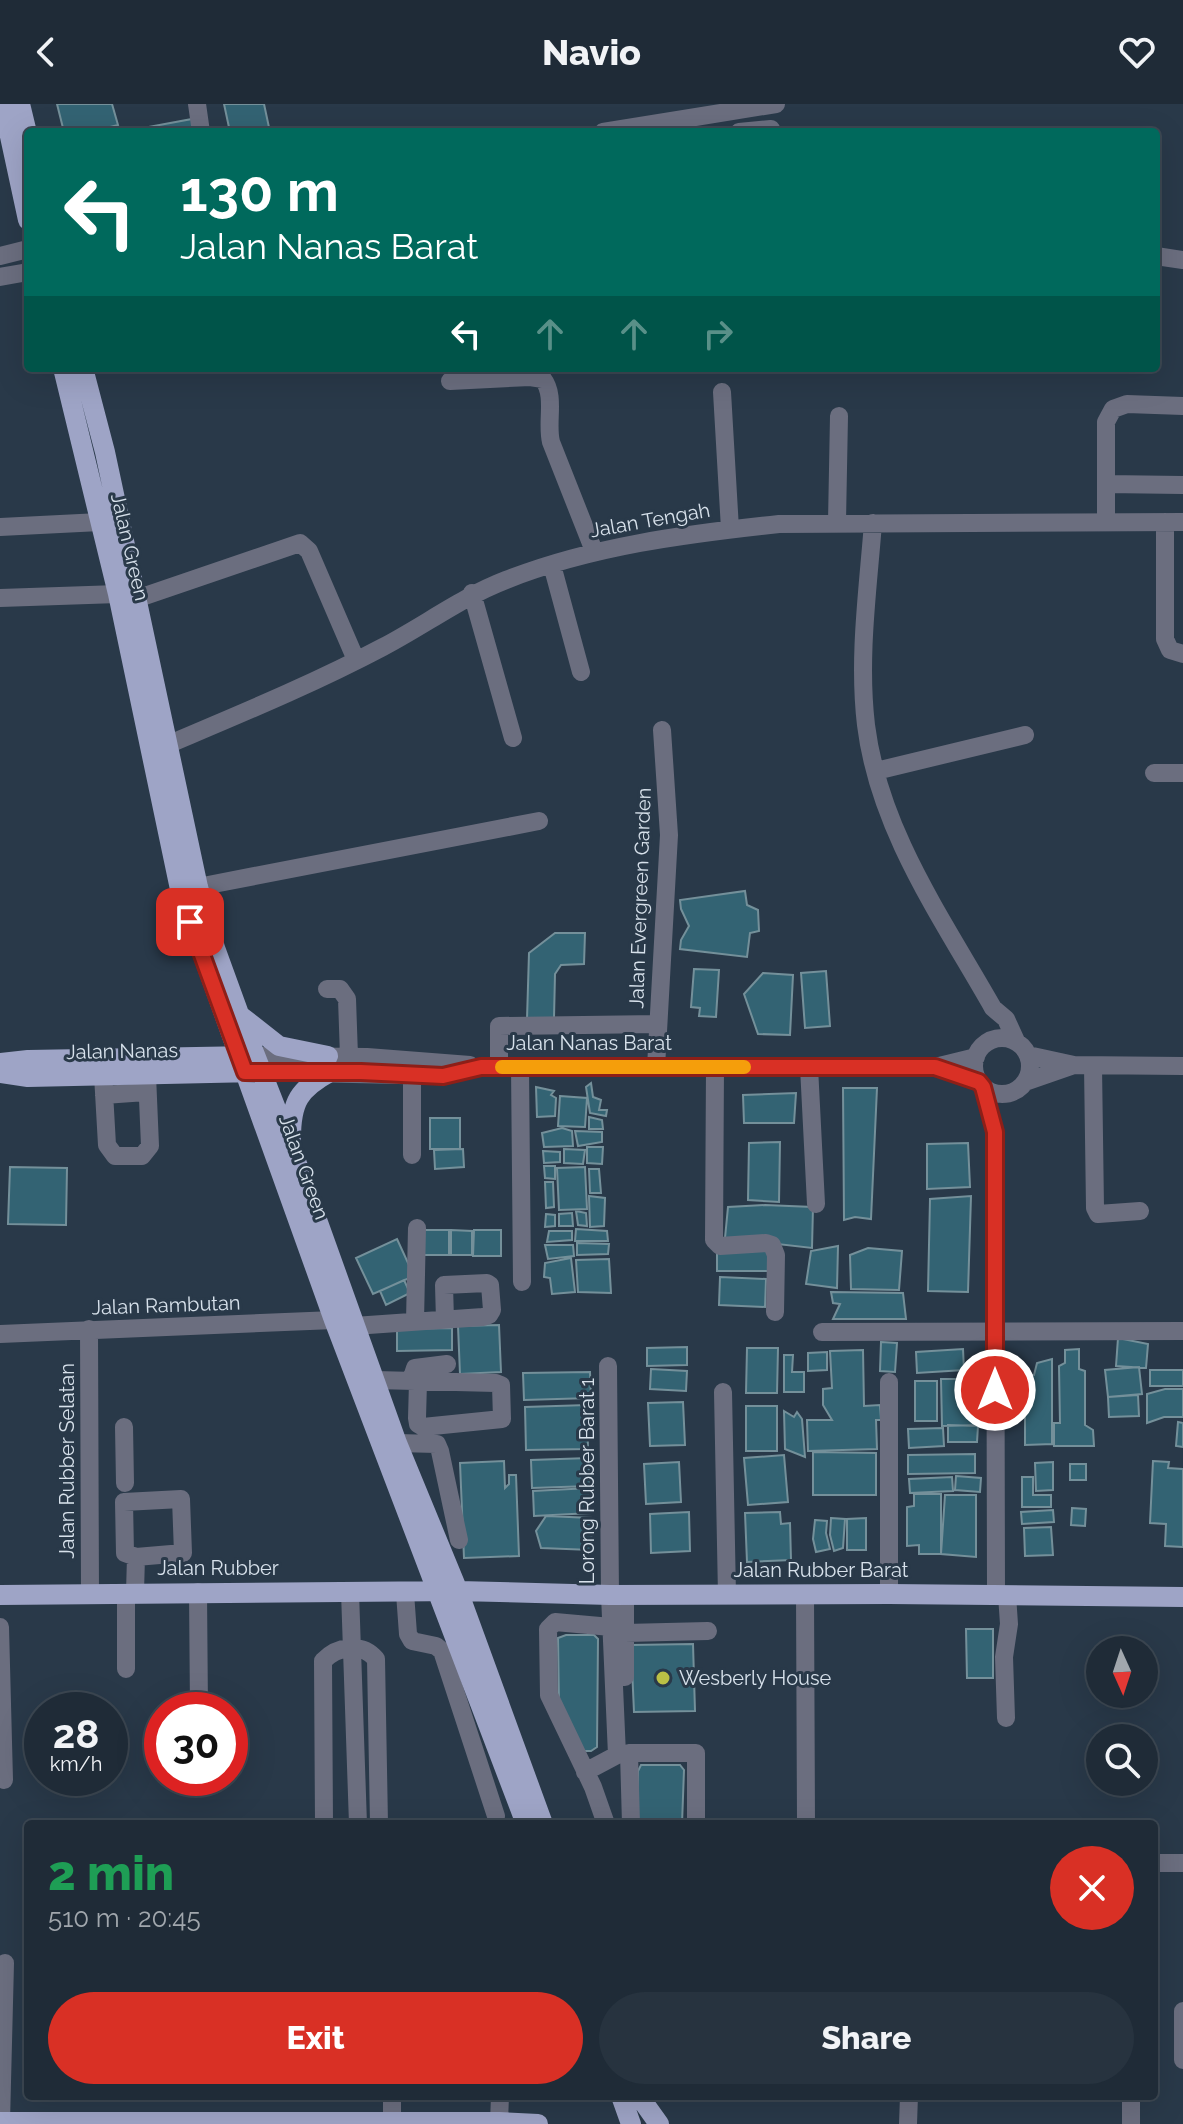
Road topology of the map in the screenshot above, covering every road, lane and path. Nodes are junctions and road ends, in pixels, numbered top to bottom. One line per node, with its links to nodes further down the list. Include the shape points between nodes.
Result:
1 (3, 104): 9 (main road)
2 (20, 104): 6 (main road)
3 (197, 104): 7 (street)
4 (776, 104): 5 (street)
5 (698, 120): 8 (street)
6 (26, 128)
7 (200, 128)
8 (658, 128)
9 (24, 201)
10 (24, 250): 11 (street)
11 (0, 256)
12 (1160, 257): 13 (street)
13 (1183, 260)
14 (24, 273): 15 (street)
15 (0, 277)
16 (64, 372): 24 (main road, Jalan Green)
17 (84, 372): 34 (main road, Jalan Green, via 105,452)
18 (450, 381): 31 (street, via 543,379 549,387 551,442)
19 (722, 392): 30 (street)
20 (1183, 406): 22 (street, via 1127,404 1113,409 1106,422)
21 (839, 416): 25 (street)
22 (1106, 484): 23 (street); 26 (street)
23 (1183, 485)
24 (100, 522): 29 (street); 34 (main road, Jalan Green)
25 (837, 522): 28 (street, Jalan Tengah); 30 (street, Jalan Tengah)
26 (1106, 522): 27 (street, Jalan Tengah); 28 (street, Jalan Tengah)
27 (1174, 522): 36 (street, via 1165,639 1170,650)
28 (873, 523): 43 (street, via 863,667 866,726)
29 (0, 527)
30 (730, 529): 31 (street, Jalan Tengah)
31 (594, 551): 32 (street, Jalan Tengah)
32 (552, 565): 33 (street, Jalan Tengah); 38 (street)
33 (472, 593): 37 (street, Jalan Tengah); 41 (street)
34 (127, 596): 35 (street); 37 (street, via 300,543 309,551); 42 (main road, Jalan Green); 57 (main road, Jalan Green, via 181,894)
35 (0, 598)
36 (1183, 654)
37 (356, 660): 42 (street, Jalan Tengah)
38 (581, 672)
39 (662, 730): 51 (street, Jalan Evergreen Garden, via 669,835)
40 (1025, 735): 43 (street)
41 (513, 738)
42 (167, 745): 47 (main road, Jalan Green)
43 (876, 771): 49 (street, via 905,853)
44 (1154, 773): 45 (street)
45 (1183, 773)
46 (539, 821): 47 (street)
47 (198, 887): 50 (main road, Jalan Green)
48 (327, 989): 54 (street, via 340,989 347,999)
49 (993, 1008): 52 (street); 53 (street, via 1006,1019)
50 (239, 1014): 57 (main road, Jalan Green); 58 (main road, via 279,1046)
51 (658, 1024): 62 (street, via 499,1026); 64 (street, Jalan Evergreen Garden)
52 (990, 1040): 53 (street, via 1008,1038); 55 (street)
53 (1022, 1048): 59 (street); 73 (street, via 1030,1064)
54 (349, 1056): 58 (street); 62 (street)
55 (976, 1057): 67 (street, Jalan Nanas Barat); 71 (street)
56 (0, 1063): 57 (main road, Jalan Nanas)
57 (250, 1064): 58 (street); 70 (main road, Jalan Nanas); 75 (main road, Jalan Green); 82 (main road, Jalan Green)
58 (329, 1064): 69 (street, Jalan Nanas Barat); 75 (main road, via 298,1097 291,1113)
59 (1074, 1065): 60 (street); 73 (street)
60 (1093, 1066): 61 (street); 78 (street, via 1095,1208 1098,1214)
61 (1183, 1066)
62 (490, 1067): 63 (street, Jalan Nanas Barat); 69 (street, Jalan Nanas Barat, via 443,1076)
63 (520, 1067): 64 (street, Jalan Nanas Barat); 80 (street)
64 (656, 1067): 65 (street, Jalan Nanas Barat)
65 (715, 1067): 66 (street, Jalan Nanas Barat); 81 (street, via 714,1240 720,1246 772,1245)
66 (809, 1067): 67 (street, Jalan Nanas Barat); 77 (street)
67 (935, 1067): 71 (street, Jalan Nanas Barat)
68 (0, 1073): 72 (main road, Jalan Nanas)
69 (412, 1075): 76 (street)
70 (147, 1084): 72 (main road, Jalan Nanas); 72 (street, via 150,1146 142,1156 115,1156 107,1145)
71 (981, 1084): 73 (street, via 998,1093); 74 (street)
72 (104, 1085)
73 (1022, 1085): 74 (street)
74 (995, 1132): 87 (street)
75 (291, 1147): 85 (main road, Jalan Green)
76 (412, 1155)
77 (816, 1204)
78 (1140, 1211)
79 (417, 1228): 84 (street)
80 (522, 1282)
81 (775, 1312)
82 (334, 1320): 86 (street, Jalan Rambutan); 105 (main road, Jalan Green)
83 (445, 1320): 84 (street)
84 (415, 1321): 85 (street)
85 (354, 1326): 93 (main road, Jalan Green)
86 (89, 1329): 90 (street, Jalan Rambutan); 99 (street, Jalan Rubber Selatan)
87 (995, 1331): 88 (street); 89 (street); 114 (street)
88 (1183, 1331)
89 (822, 1332)
90 (0, 1334)
91 (447, 1364): 94 (street, via 415,1368)
92 (608, 1366): 112 (street, Lorong Rubber Barat 1)
93 (375, 1380): 94 (street); 98 (main road, Jalan Green)
94 (414, 1381): 94 (street, via 501,1385 502,1419 423,1427 418,1424)
95 (889, 1382): 110 (street)
96 (723, 1392): 113 (street)
97 (124, 1427): 99 (street, via 124,1475)
98 (397, 1443): 100 (street, via 437,1444); 102 (main road, Jalan Green)
99 (89, 1469): 108 (street, Jalan Rubber Selatan)
100 (459, 1540)
101 (136, 1557): 106 (street)
102 (458, 1591): 105 (main road, Jalan Rubber Barat); 112 (main road, Jalan Rubber Barat); 132 (main road, Jalan Green)
103 (198, 1592): 104 (main road, Jalan Rubber); 106 (main road, Jalan Rubber); 121 (street)
104 (350, 1592): 107 (main road, Jalan Rubber); 119 (street)
105 (436, 1592): 107 (main road, Jalan Rubber); 131 (main road, Jalan Green)
106 (130, 1593): 108 (main road, Jalan Rubber); 120 (street)
107 (405, 1593): 127 (street, via 408,1634 412,1641 442,1651)
108 (90, 1594): 111 (main road, Jalan Rubber)
109 (805, 1594): 110 (main road, Jalan Rubber Barat); 113 (main road, Jalan Rubber Barat); 136 (street)
110 (889, 1594): 114 (main road, Jalan Rubber Barat)
111 (0, 1595)
112 (617, 1595): 113 (main road, Jalan Rubber Barat); 117 (street, Lorong Rubber Barat 1)
113 (727, 1595)
114 (1001, 1595): 115 (main road, Jalan Rubber Barat); 123 (street, via 1009,1624)
115 (1183, 1597)
116 (0, 1627): 126 (street)
117 (618, 1630): 118 (street); 122 (street); 124 (street); 125 (street, via 555,1622 548,1629 549,1695)
118 (708, 1631)
119 (352, 1648): 128 (street, via 323,1661); 129 (street); 130 (street, via 366,1649 376,1659)
120 (126, 1669)
121 (199, 1692)
122 (625, 1710)
123 (1006, 1718)
124 (623, 1754): 125 (street); 134 (street); 135 (street, via 696,1753)
125 (585, 1772): 133 (street)
126 (4, 1780)
127 (496, 1816)
128 (324, 1820)
129 (358, 1820)
130 (379, 1820)
131 (524, 1820)
132 (542, 1820)
133 (604, 1820)
134 (631, 1820)
135 (696, 1820)
136 (806, 1820)
137 (1158, 1863): 138 (street)
138 (1183, 1863)
139 (5, 1963): 148 (street)
140 (1183, 2011): 141 (street)
141 (1183, 2060)
142 (391, 2100): 151 (street)
143 (500, 2100): 150 (street)
144 (622, 2100): 153 (main road)
145 (642, 2100): 154 (main road)
146 (909, 2100): 155 (street)
147 (1131, 2100): 156 (street)
148 (1, 2122): 149 (main road)
149 (167, 2122): 151 (main road)
150 (499, 2122): 151 (main road); 152 (main road)
151 (387, 2123)
152 (538, 2124)
153 (631, 2124)
154 (659, 2124)
155 (908, 2124)
156 (1131, 2124)

